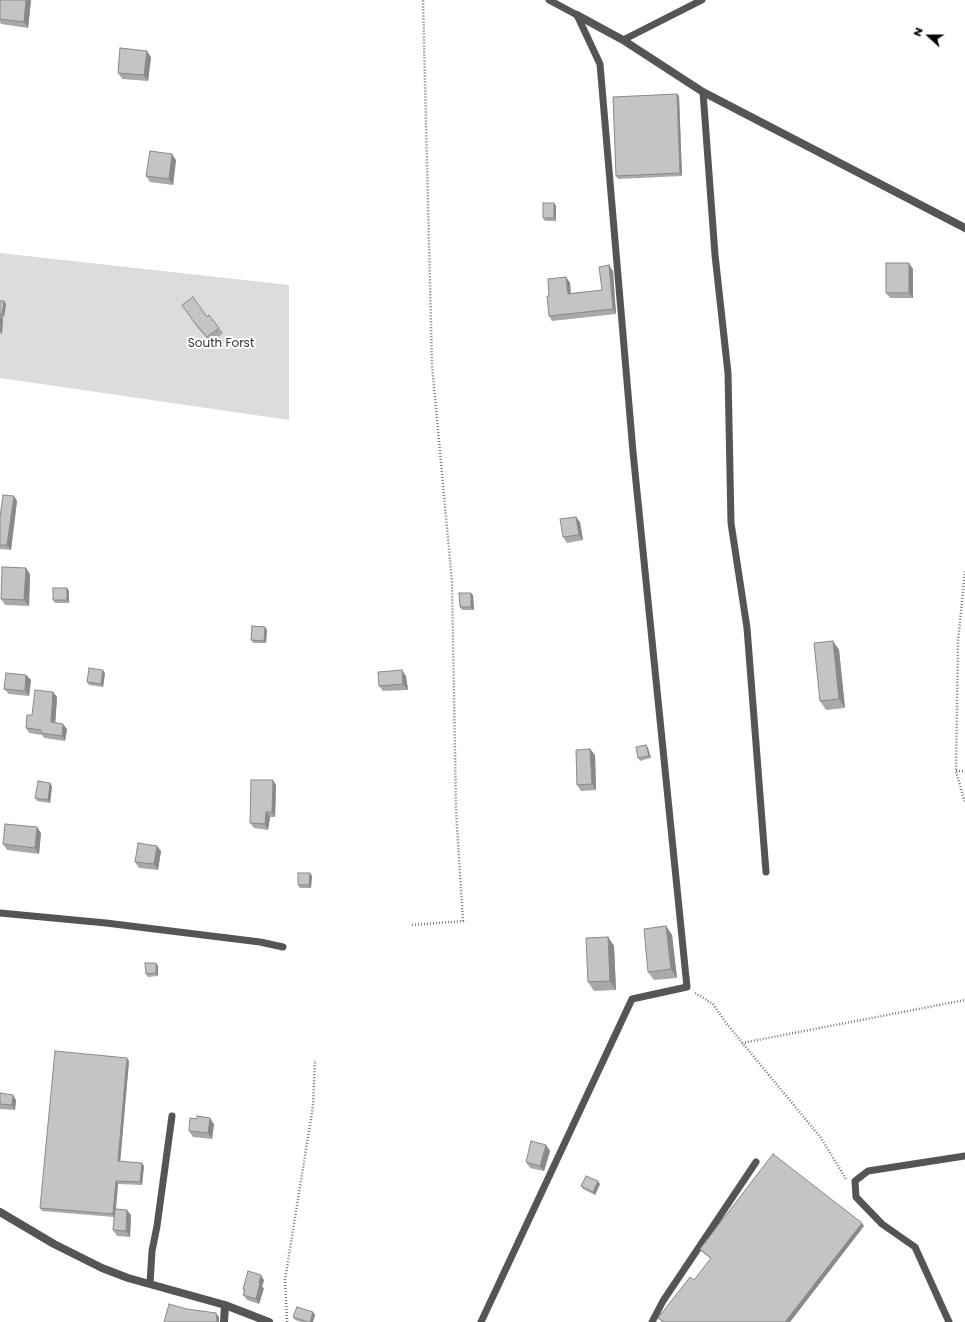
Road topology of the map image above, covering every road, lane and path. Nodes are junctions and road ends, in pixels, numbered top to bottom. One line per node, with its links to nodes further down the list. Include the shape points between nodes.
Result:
1 (423, 0): 14 (path, via 432,365 452,582 456,810 463,921)
2 (549, 0): 4 (lane)
3 (702, 0): 5 (lane)
4 (577, 15): 5 (street); 16 (lane, via 600,64 633,452)
5 (623, 40): 6 (street)
6 (703, 92): 7 (street); 12 (lane, via 715,256 728,373 731,523 747,628)
7 (965, 228)
8 (965, 571): 9 (path, via 958,642)
9 (956, 771): 10 (path); 11 (path)
10 (965, 771)
11 (965, 803)
12 (766, 872)
13 (0, 913): 15 (lane, via 113,924)
14 (412, 924)
15 (283, 947)
16 (687, 987): 18 (path, via 713,1004); 30 (lane, via 632,999)
17 (965, 1000): 18 (path)
18 (742, 1043): 23 (path, via 821,1138)
19 (315, 1060): 29 (path, via 313,1106 285,1280)
20 (172, 1116): 25 (lane, via 152,1251)
21 (965, 1156): 23 (lane, via 868,1171 855,1181)
22 (756, 1162): 31 (lane, via 663,1301)
23 (856, 1197): 32 (lane, via 882,1224 915,1247)
24 (0, 1212): 25 (street, via 54,1244 102,1268)
25 (150, 1283): 26 (street)
26 (225, 1305): 27 (street); 28 (street)
27 (224, 1322)
28 (270, 1322)
29 (287, 1322)
30 (481, 1322)
31 (652, 1322)
32 (949, 1322)

